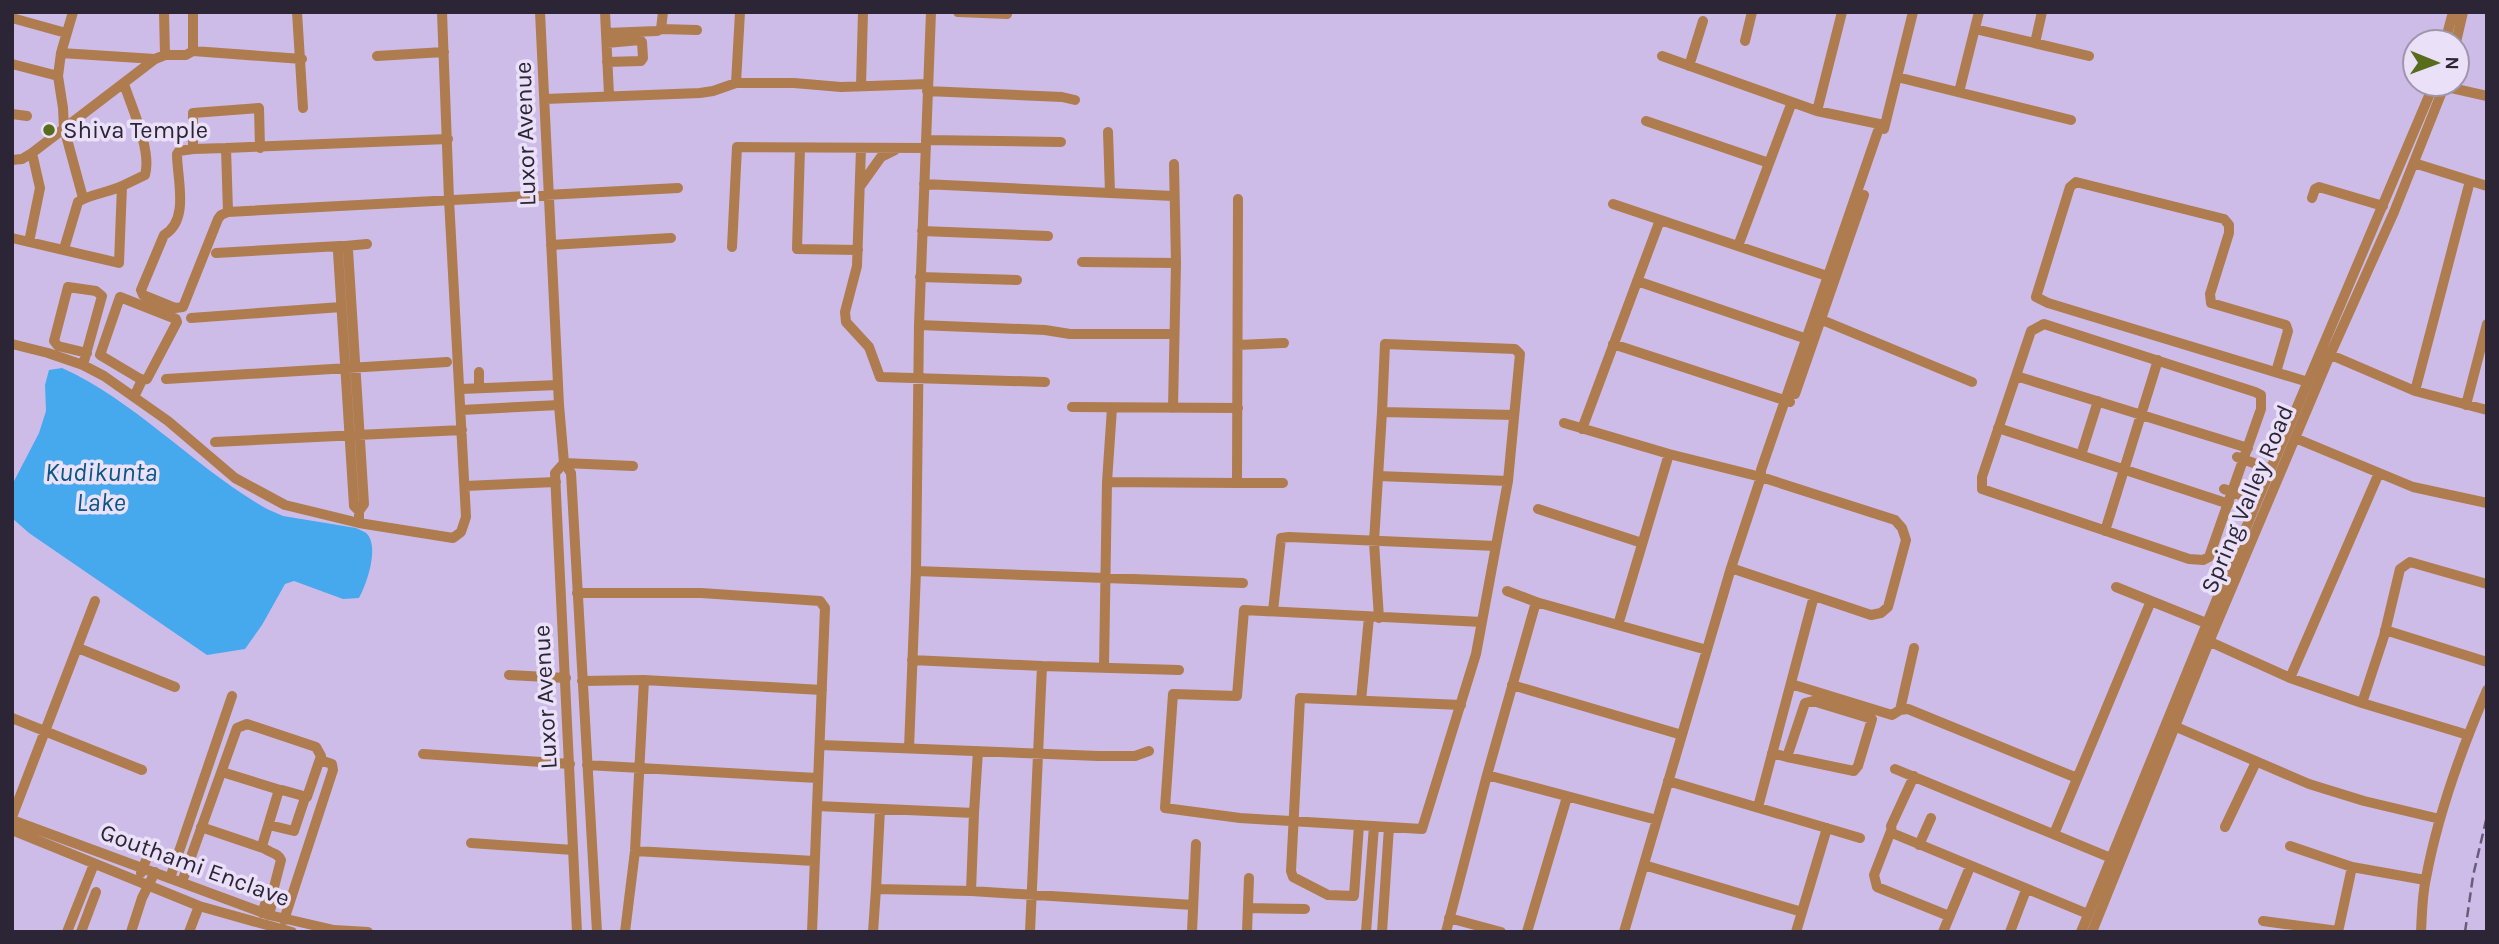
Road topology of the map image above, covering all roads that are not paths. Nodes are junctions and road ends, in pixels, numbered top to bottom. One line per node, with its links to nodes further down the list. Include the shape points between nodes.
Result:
1 (74, 12): 24 (street)
2 (164, 12): 34 (street)
3 (193, 12): 28 (street)
4 (297, 12): 35 (street)
5 (442, 12): 29 (street)
6 (540, 12): 49 (street, Luxor Avenue)
7 (605, 12): 25 (street)
8 (663, 12): 21 (street)
9 (740, 12): 41 (street)
10 (863, 12): 43 (street)
11 (931, 12): 44 (street)
12 (958, 12): 18 (street)
13 (1752, 12): 26 (street)
14 (1842, 12): 53 (street)
15 (1913, 12): 40 (street)
16 (1979, 12): 22 (street)
17 (2042, 12): 27 (street)
18 (1007, 14)
19 (12, 18): 24 (street)
20 (1703, 21): 38 (street)
21 (661, 29): 23 (street); 25 (street)
22 (1975, 29): 27 (street); 45 (street)
23 (696, 30)
24 (66, 33): 30 (street)
25 (608, 39): 36 (street); 36 (street, via 642,42 641,61)
26 (1745, 41)
27 (2035, 43): 33 (street)
28 (192, 51): 34 (street); 35 (street)
29 (444, 52): 31 (street); 63 (street)
30 (61, 53): 34 (street); 39 (street)
31 (377, 56)
32 (1662, 56): 38 (street)
33 (2089, 56)
34 (160, 57): 42 (street)
35 (302, 60): 52 (street)
36 (610, 62): 46 (street)
37 (12, 64): 39 (street)
38 (1689, 66): 51 (street)
39 (58, 76): 59 (street)
40 (1897, 77): 45 (street); 58 (street)
41 (736, 83): 43 (street); 46 (street, via 700,93)
42 (124, 84): 59 (street); 61 (street)
43 (861, 86): 44 (street)
44 (928, 88): 50 (street); 65 (street)
45 (1959, 92): 56 (street)
46 (609, 95): 49 (street)
47 (2434, 98): 91 (street, Spring Valley Road)
48 (2436, 98): 76 (street, Spring Valley Road)
49 (545, 99): 84 (street, Luxor Avenue)
50 (1075, 100)
51 (1792, 102): 53 (street); 75 (street)
52 (303, 108)
53 (1817, 111): 58 (street)
54 (12, 114): 55 (street)
55 (27, 116)
56 (2071, 120)
57 (1646, 121): 75 (street)
58 (1884, 125): 110 (street)
59 (64, 128): 72 (street); 86 (street)
60 (175, 131): 61 (street)
61 (140, 132): 81 (street, via 145,175)
62 (1108, 132): 83 (street)
63 (448, 139): 67 (street); 88 (street)
64 (1060, 142): 65 (street)
65 (926, 144): 70 (street); 78 (street)
66 (226, 148): 67 (street); 71 (street); 92 (street)
67 (260, 148): 71 (street, via 261,110 255,107 193,113)
68 (800, 148): 69 (street); 103 (street, via 737,147); 105 (street, via 797,249)
69 (861, 148): 70 (street); 79 (street)
70 (898, 148): 79 (street, via 881,157)
71 (193, 149): 92 (street, via 177,154 177,223 164,235 141,293 183,307 218,219)
72 (32, 153): 73 (street); 98 (street, via 40,188)
73 (12, 160)
74 (1174, 163): 85 (street)
75 (1769, 163): 102 (street)
76 (2414, 163): 77 (street); 124 (street, Spring Valley Road)
77 (2470, 181): 80 (street); 142 (street)
78 (924, 184): 83 (street); 94 (street)
79 (860, 186): 105 (street)
80 (2487, 186)
81 (122, 187): 86 (street); 104 (street, via 119,263)
82 (678, 188): 84 (street)
83 (1110, 193): 85 (street)
84 (548, 196): 88 (street); 100 (street, Luxor Avenue)
85 (1173, 196): 108 (street)
86 (83, 198): 104 (street, via 76,206)
87 (2312, 198): 91 (street, via 2319,187)
88 (449, 199): 92 (street); 141 (street)
89 (1238, 199): 123 (street)
90 (1613, 204): 93 (street)
91 (2384, 206): 124 (street, Spring Valley Road)
92 (228, 212)
93 (1660, 220): 102 (street); 112 (street)
94 (922, 231): 95 (street); 109 (street)
95 (1048, 236)
96 (12, 238): 98 (street)
97 (671, 238): 100 (street)
98 (29, 242): 104 (street)
99 (367, 244): 101 (street)
100 (551, 245): 139 (street, Luxor Avenue)
101 (343, 246): 106 (street); 113 (street, via 338,252); 129 (street, via 348,250)
102 (1738, 246): 110 (street)
103 (732, 247)
104 (64, 250)
105 (858, 250): 133 (street, via 846,322 869,347 880,377)
106 (216, 253)
107 (1082, 262): 108 (street)
108 (1176, 263): 118 (street)
109 (920, 277): 111 (street); 117 (street)
110 (1832, 278): 115 (street); 119 (street)
111 (1017, 280)
112 (1637, 281): 119 (street); 122 (street)
113 (341, 307): 114 (street); 129 (street)
114 (191, 318)
115 (1822, 320): 138 (street); 145 (street)
116 (2487, 324): 147 (street)
117 (919, 325): 118 (street, via 1070,334); 133 (street)
118 (1174, 334): 150 (street)
119 (1807, 339): 145 (street)
120 (1284, 343): 123 (street)
121 (12, 344): 128 (street)
122 (1614, 344): 145 (street); 159 (street)
123 (1238, 345): 151 (street)
124 (2326, 352): 137 (street, Spring Valley Road); 142 (street); 162 (street, Spring Valley Road)
125 (87, 353): 125 (street, via 54,341 68,287 102,296); 128 (street)
126 (2158, 360): 132 (street, via 2043,324 2031,331); 156 (street); 164 (street, via 2261,395)
127 (447, 362): 129 (street)
128 (83, 365): 143 (street)
129 (351, 368): 134 (street); 161 (street)
130 (479, 372): 140 (street)
131 (2276, 372): 131 (street, via 2036,297 2070,187 2076,182 2224,219 2229,233 2211,303 2286,325); 137 (street)
132 (2016, 376): 144 (street); 158 (street)
133 (919, 378): 136 (street); 193 (street)
134 (166, 379)
135 (142, 380): 135 (street, via 147,379 177,322 120,297 101,357); 143 (street)
136 (1045, 382)
137 (2308, 382): 171 (street, Spring Valley Road)
138 (1972, 383)
139 (558, 385): 140 (street); 146 (street, Luxor Avenue)
140 (480, 388): 141 (street)
141 (461, 389): 152 (street)
142 (2415, 391): 147 (street)
143 (134, 397): 186 (street, via 235,478 285,505)
144 (2098, 401): 156 (street); 166 (street)
145 (1789, 402): 174 (street, via 1768,471)
146 (559, 405): 152 (street); 168 (street, Luxor Avenue)
147 (2466, 405): 153 (street)
148 (1072, 407): 149 (street)
149 (1112, 408): 150 (street); 177 (street)
150 (1173, 408): 151 (street)
151 (1238, 408): 178 (street)
152 (461, 410): 160 (street)
153 (2487, 410)
154 (1382, 412): 155 (street); 155 (street, via 1385,344 1515,349 1520,354); 173 (street)
155 (1514, 415): 175 (street)
156 (2141, 415): 164 (street); 170 (street)
157 (1564, 424): 159 (street)
158 (1998, 428): 166 (street); 188 (street, via 1982,489)
159 (1582, 429): 165 (street)
160 (463, 430): 161 (street); 180 (street)
161 (354, 435): 163 (street); 186 (street, via 364,504)
162 (2295, 438): 172 (street); 187 (street, Spring Valley Road)
163 (215, 442)
164 (2249, 448): 167 (street)
165 (1669, 454): 174 (street); 190 (street)
166 (2081, 455): 170 (street)
167 (2241, 458): 171 (street); 181 (street)
168 (564, 463): 169 (street); 176 (street, Luxor Avenue, via 555,473); 199 (street, Luxor Avenue, via 571,473)
169 (633, 466)
170 (2124, 469): 184 (street); 188 (street)
171 (2270, 469): 182 (street, Spring Valley Road)
172 (2379, 473): 183 (street, via 2413,487); 221 (street)
173 (1378, 476): 175 (street); 189 (street)
174 (1761, 477): 192 (street); 200 (street, via 1895,520 1902,528 1906,540 1888,607 1881,613 1871,615)
175 (1508, 481): 191 (street)
176 (556, 482): 180 (street); 220 (street, Luxor Avenue)
177 (1107, 482): 178 (street); 194 (street)
178 (1237, 483): 179 (street)
179 (1283, 483)
180 (465, 486): 186 (street, via 464,526 453,538)
181 (2229, 491): 182 (street); 184 (street)
182 (2257, 500): 187 (street, Spring Valley Road)
183 (2487, 503)
184 (2229, 504): 188 (street, via 2213,552 2203,560)
185 (1538, 509): 190 (street)
186 (359, 517)
187 (2251, 529): 207 (street, Spring Valley Road); 210 (street, Spring Valley Road)
188 (2105, 531)
189 (1374, 541): 191 (street); 204 (street, via 1281,538); 205 (street)
190 (1642, 542): 208 (street)
191 (1496, 546): 206 (street)
192 (1731, 568): 200 (street); 213 (street)
193 (916, 571): 194 (street); 214 (street)
194 (1106, 578): 195 (street); 217 (street)
195 (1243, 583)
196 (2487, 584): 209 (street, via 2404,564)
197 (2116, 587): 202 (street)
198 (1507, 591): 203 (street)
199 (577, 593): 223 (street, Luxor Avenue); 227 (street, via 701,593 820,601 825,608)
200 (1814, 596): 224 (street)
201 (95, 601): 211 (street)
202 (2151, 601): 207 (street); 258 (street)
203 (1536, 602): 208 (street); 225 (street)
204 (1273, 611): 205 (street); 271 (street, via 1244,610 1237,696 1173,694 1165,808)
205 (1374, 617): 206 (street); 230 (street)
206 (1482, 622): 232 (street)
207 (2206, 623): 210 (street, Spring Valley Road)
208 (1618, 625): 213 (street)
209 (2385, 630): 215 (street); 231 (street)
210 (2205, 640): 221 (street); 235 (street, Spring Valley Road); 291 (street, Spring Valley Road)
211 (78, 648): 226 (street); 236 (street)
212 (1914, 648): 233 (street)
213 (1707, 650): 237 (street)
214 (912, 660): 216 (street); 240 (street)
215 (2487, 662)
216 (1042, 666): 217 (street); 243 (street)
217 (1104, 667): 218 (street)
218 (1179, 670)
219 (509, 675): 220 (street)
220 (566, 678): 249 (street, Luxor Avenue)
221 (2290, 678): 231 (street)
222 (644, 680): 223 (street); 227 (street); 251 (street)
223 (582, 681): 250 (street, Luxor Avenue)
224 (1791, 684): 233 (street, via 1892,715); 244 (street)
225 (1512, 685): 237 (street); 255 (street)
226 (175, 687)
227 (822, 690): 239 (street)
228 (2487, 690): 238 (street)
229 (232, 696): 299 (street)
230 (1361, 701): 232 (street); 271 (street, via 1300,698)
231 (2362, 703): 238 (street)
232 (1461, 705): 276 (street, via 1422,829)
233 (1900, 710): 258 (street, via 1908,709)
234 (12, 718): 236 (street)
235 (2174, 726): 248 (street); 346 (street, Spring Valley Road)
236 (45, 730): 253 (street); 268 (street)
237 (1682, 734): 259 (street)
238 (2468, 735): 269 (street)
239 (821, 746): 240 (street); 257 (street)
240 (909, 748): 241 (street)
241 (978, 751): 243 (street); 266 (street)
242 (1149, 751): 243 (street, via 1135,756)
243 (1039, 753): 309 (street)
244 (1772, 753): 246 (street); 264 (street)
245 (423, 754): 249 (street)
246 (1787, 757): 246 (street, via 1854,771 1872,719 1813,701 1805,703)
247 (320, 760): 254 (street, via 316,747 244,724 237,728); 262 (street); 319 (street, via 332,764 333,770)
248 (2256, 762): 269 (street, via 2364,802); 277 (street)
249 (570, 764): 288 (street, Luxor Avenue)
250 (587, 765): 251 (street); 329 (street, Luxor Avenue)
251 (640, 767): 257 (street); 289 (street)
252 (1895, 769): 256 (street)
253 (142, 770)
254 (222, 772): 260 (street); 275 (street)
255 (1487, 775): 261 (street); 318 (street)
256 (1914, 776): 280 (street); 281 (street)
257 (817, 778): 263 (street)
258 (2077, 778): 281 (street)
259 (1668, 781): 264 (street); 270 (street)
260 (280, 790): 262 (street); 272 (street)
261 (1567, 797): 270 (street); 340 (street)
262 (305, 798): 272 (street, via 294,831)
263 (817, 806): 265 (street); 292 (street)
264 (1758, 807): 278 (street)
265 (880, 809): 266 (street); 305 (street)
266 (974, 813): 307 (street)
267 (1931, 818): 285 (street)
268 (12, 819): 297 (street, Gouthami Enclave)
269 (2441, 819): 301 (street)
270 (1657, 820): 294 (street)
271 (1293, 822): 273 (street); 273 (street, via 1293,877 1328,895 1354,896)
272 (269, 824): 287 (street)
273 (1359, 825): 274 (street)
274 (1374, 826): 276 (street); 336 (street)
275 (201, 827): 287 (street); 303 (street)
276 (1389, 827): 337 (street)
277 (2225, 827)
278 (1827, 828): 282 (street); 314 (street)
279 (12, 830): 293 (street, Gouthami Enclave)
280 (1891, 831): 285 (street); 317 (street, via 1874,875 1877,887)
281 (2054, 834): 291 (street)
282 (1860, 838)
283 (471, 843): 288 (street)
284 (1196, 844): 310 (street)
285 (1919, 845): 295 (street)
286 (2290, 846): 296 (street)
287 (263, 848): 315 (street, via 281,860)
288 (573, 850): 328 (street, Luxor Avenue)
289 (635, 851): 292 (street); 330 (street)
290 (148, 855): 297 (street)
291 (2111, 858): 316 (street, Spring Valley Road)
292 (814, 861): 331 (street)
293 (94, 864): 302 (street, Gouthami Enclave); 322 (street)
294 (1644, 865): 314 (street); 341 (street)
295 (1970, 867): 306 (street); 317 (street)
296 (2352, 867): 301 (street); 321 (street)
297 (143, 868): 298 (street, Gouthami Enclave); 302 (street)
298 (155, 872): 299 (street, Gouthami Enclave); 304 (street)
299 (170, 878): 303 (street, Gouthami Enclave)
300 (1249, 878): 312 (street)
301 (2425, 880): 347 (street)
302 (137, 882): 304 (street, Gouthami Enclave)
303 (182, 882): 315 (street, Gouthami Enclave)
304 (148, 887): 311 (street, Gouthami Enclave); 324 (street)
305 (876, 888): 307 (street); 332 (street)
306 (2026, 890): 316 (street); 344 (street)
307 (971, 891): 309 (street)
308 (96, 892): 323 (street)
309 (1032, 895): 310 (street); 333 (street)
310 (1193, 905): 334 (street)
311 (198, 906): 325 (street); 326 (street, Gouthami Enclave)
312 (1248, 908): 313 (street); 335 (street)
313 (1305, 909)
314 (1802, 912): 342 (street)
315 (265, 914): 319 (street, Gouthami Enclave)
316 (2088, 914): 345 (street, Spring Valley Road)
317 (1950, 916): 343 (street)
318 (1449, 918): 338 (street); 339 (street)
319 (284, 920): 327 (street, Gouthami Enclave)
320 (2263, 921): 321 (street)
321 (2338, 931)
322 (67, 932)
323 (81, 932)
324 (131, 932)
325 (189, 932)
326 (292, 932)
327 (368, 932)
328 (577, 932)
329 (597, 932)
330 (625, 932)
331 (812, 932)
332 (873, 932)
333 (1030, 932)
334 (1192, 932)
335 (1247, 932)
336 (1366, 932)
337 (1381, 932)
338 (1446, 932)
339 (1501, 932)
340 (1527, 932)
341 (1624, 932)
342 (1796, 932)
343 (1943, 932)
344 (2010, 932)
345 (2081, 932)
346 (2092, 932)
347 (2421, 932)

